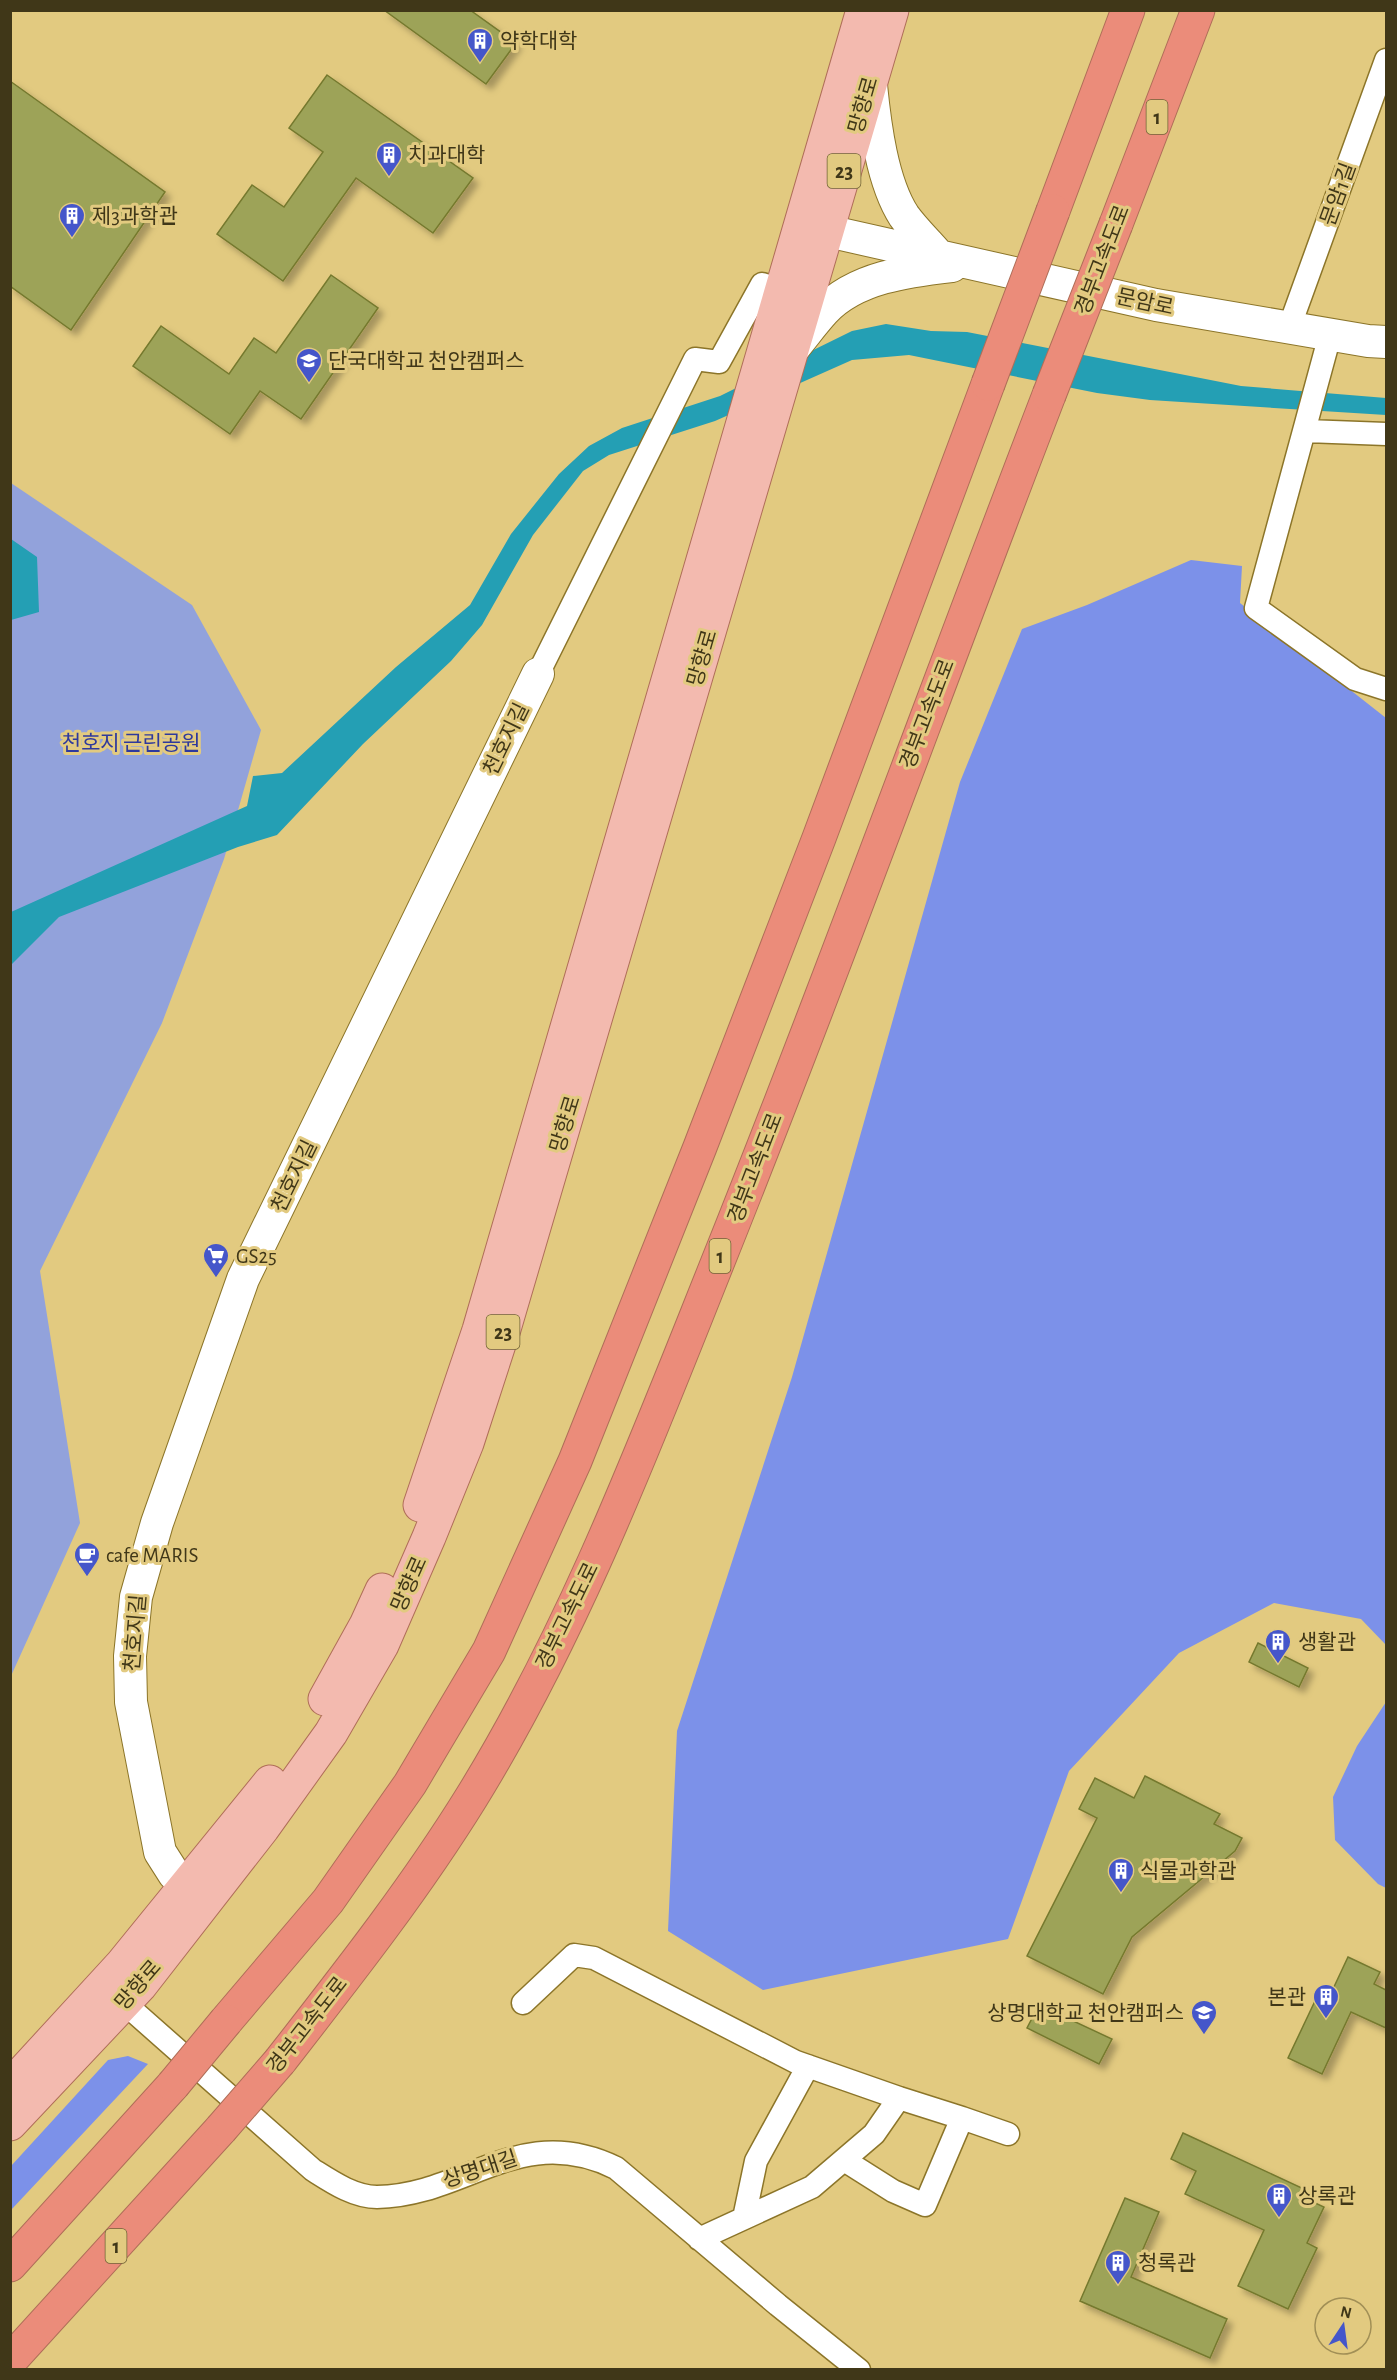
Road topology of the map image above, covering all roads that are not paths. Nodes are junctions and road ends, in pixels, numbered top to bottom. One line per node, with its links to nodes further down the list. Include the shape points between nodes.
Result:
1 (863, 10): 7 (main road, 망향로 / 23)
2 (892, 10): 6 (main road, 망향로 / 23)
3 (1128, 10): 31 (highway, bridge, via 700,1147 575,1461 489,1651 410,1784 328,1901 173,2085)
4 (1198, 10): 32 (highway, 경부고속도로 / 1, bridge, via 752,1176 635,1469 555,1647 471,1797 383,1929 280,2061)
5 (1386, 60): 11 (street, 문암1길)
6 (870, 81): 7 (main road, 망향로 / 23); 8 (street, via 876,131 888,176 904,215)
7 (814, 227): 8 (street, 문암로); 10 (main road, 망향로 / 23)
8 (938, 255): 9 (street, 문암로)
9 (974, 263): 11 (street, 문암로, via 1156,305); 13 (street, via 908,271 859,287)
10 (794, 294): 13 (main road, 망향로 / 23); 17 (street, 천호지길, via 762,284 719,362 695,359)
11 (1289, 328): 12 (street, 문암로)
12 (1330, 335): 14 (street, 문암로); 15 (street)
13 (791, 339): 19 (main road, 망향로 / 23, via 739,439 479,1330 419,1507 366,1625 315,1718); 19 (main road, 망향로 / 23, via 770,428 597,1018 466,1443 382,1645 332,1733)
14 (1386, 342)
15 (1308, 423): 16 (street); 18 (street, via 1256,608 1355,679)
16 (1386, 434)
17 (538, 674): 19 (street, 천호지길, via 243,1279 156,1523 136,1597 130,1656 131,1702 160,1851 174,1874)
18 (1386, 688)
19 (196, 1893): 20 (main road, 망향로 / 23)
20 (114, 1994): 23 (main road, 망향로 / 23); 26 (main road, 망향로 / 23); 30 (street, 상명대길, via 314,2170 344,2189 375,2197 412,2193 528,2154 560,2152 594,2158 616,2168)
21 (523, 2003): 22 (street, via 574,1955 594,1958)
22 (807, 2066): 24 (street); 29 (street, via 756,2161)
23 (10, 2086)
24 (899, 2098): 25 (street); 28 (street, via 874,2134)
25 (962, 2118): 27 (street); 28 (street, via 925,2205 893,2191)
26 (10, 2124)
27 (1008, 2134)
28 (844, 2160): 29 (street, via 812,2187)
29 (744, 2218): 30 (street)
30 (699, 2239): 33 (street, 상명대길)
31 (10, 2265)
32 (10, 2361)
33 (859, 2370)

